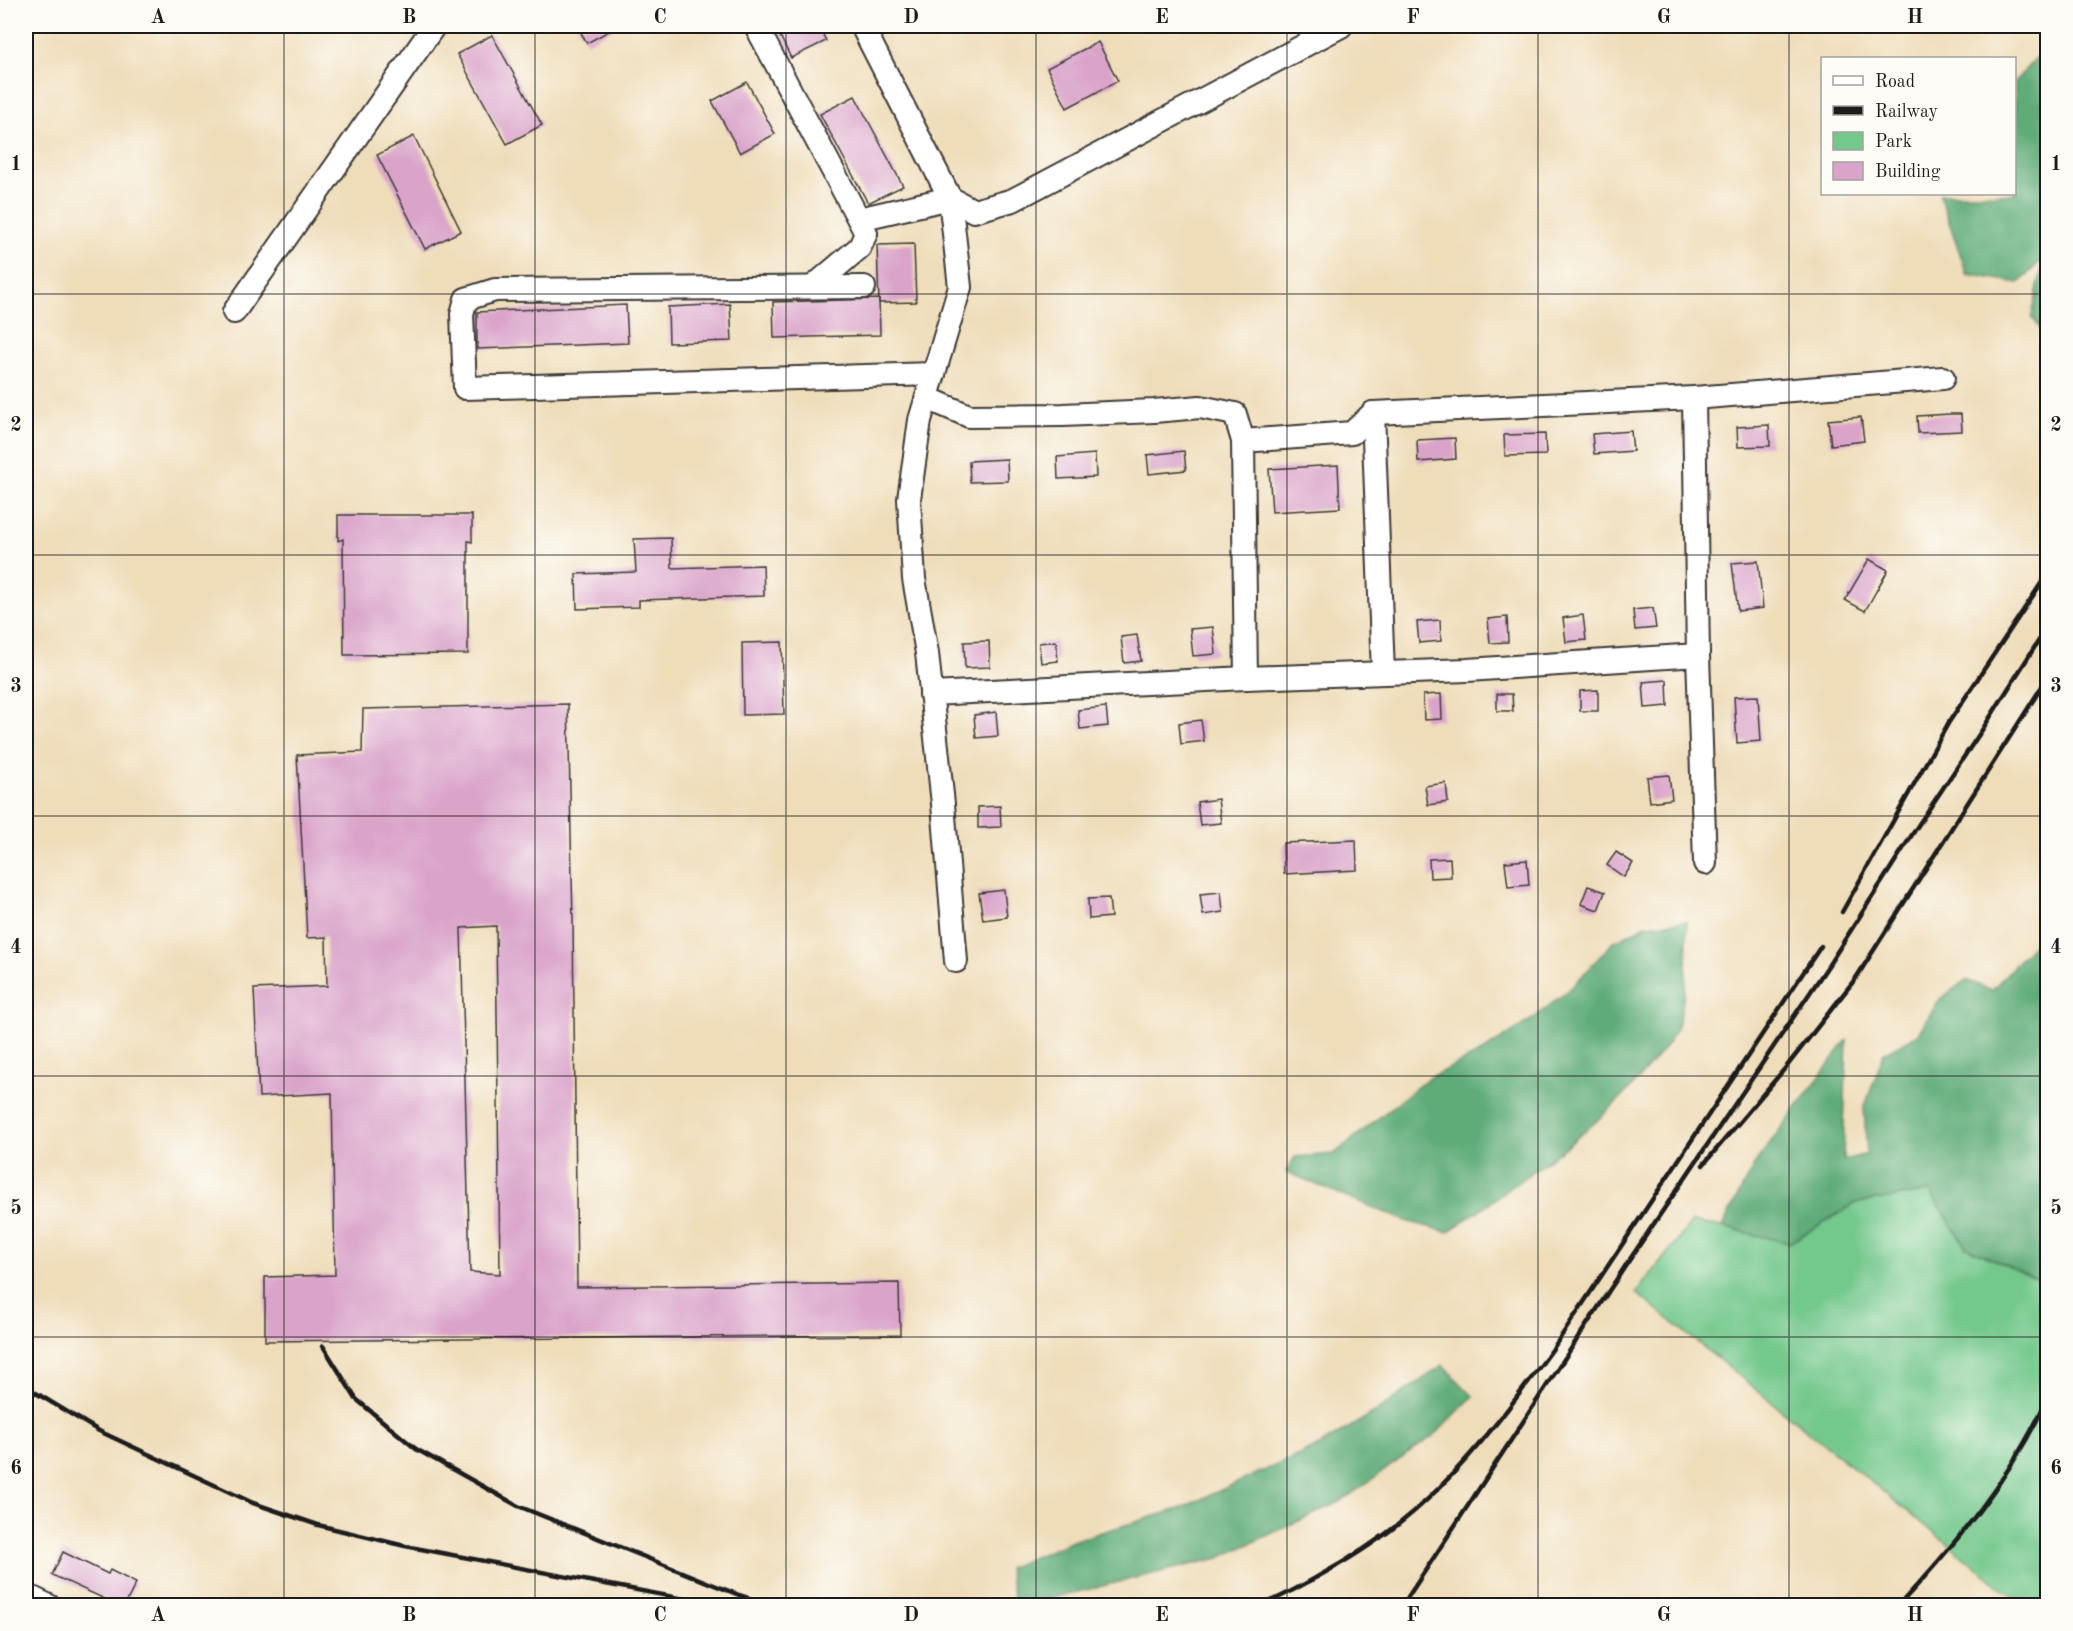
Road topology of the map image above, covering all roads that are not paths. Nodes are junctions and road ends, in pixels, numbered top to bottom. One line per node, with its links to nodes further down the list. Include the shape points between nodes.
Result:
1 (434, 26): 9 (street)
2 (756, 26): 6 (street)
3 (862, 26): 5 (street)
4 (1341, 26): 5 (street, via 1013,200 974,211)
5 (950, 198): 6 (street); 10 (street, via 960,287)
6 (859, 219): 7 (street, via 866,233 860,247)
7 (813, 287): 8 (street); 10 (street, via 495,290 466,299 462,314 465,388)
8 (864, 287)
9 (234, 312)
10 (934, 374): 12 (street)
11 (1943, 378): 13 (street)
12 (927, 398): 15 (street, via 969,416 1200,407 1235,414); 19 (street, via 920,420 909,499 914,579)
13 (1694, 398): 14 (street); 16 (street)
14 (1373, 413): 15 (street, via 1352,433); 17 (street)
15 (1243, 441): 18 (street)
16 (1698, 656): 17 (street); 20 (street)
17 (1383, 673): 18 (street)
18 (1246, 678): 19 (street)
19 (931, 694): 21 (street)
20 (1705, 863)
21 (956, 961)
22 (26, 1595): 23 (street)
23 (49, 1605)

